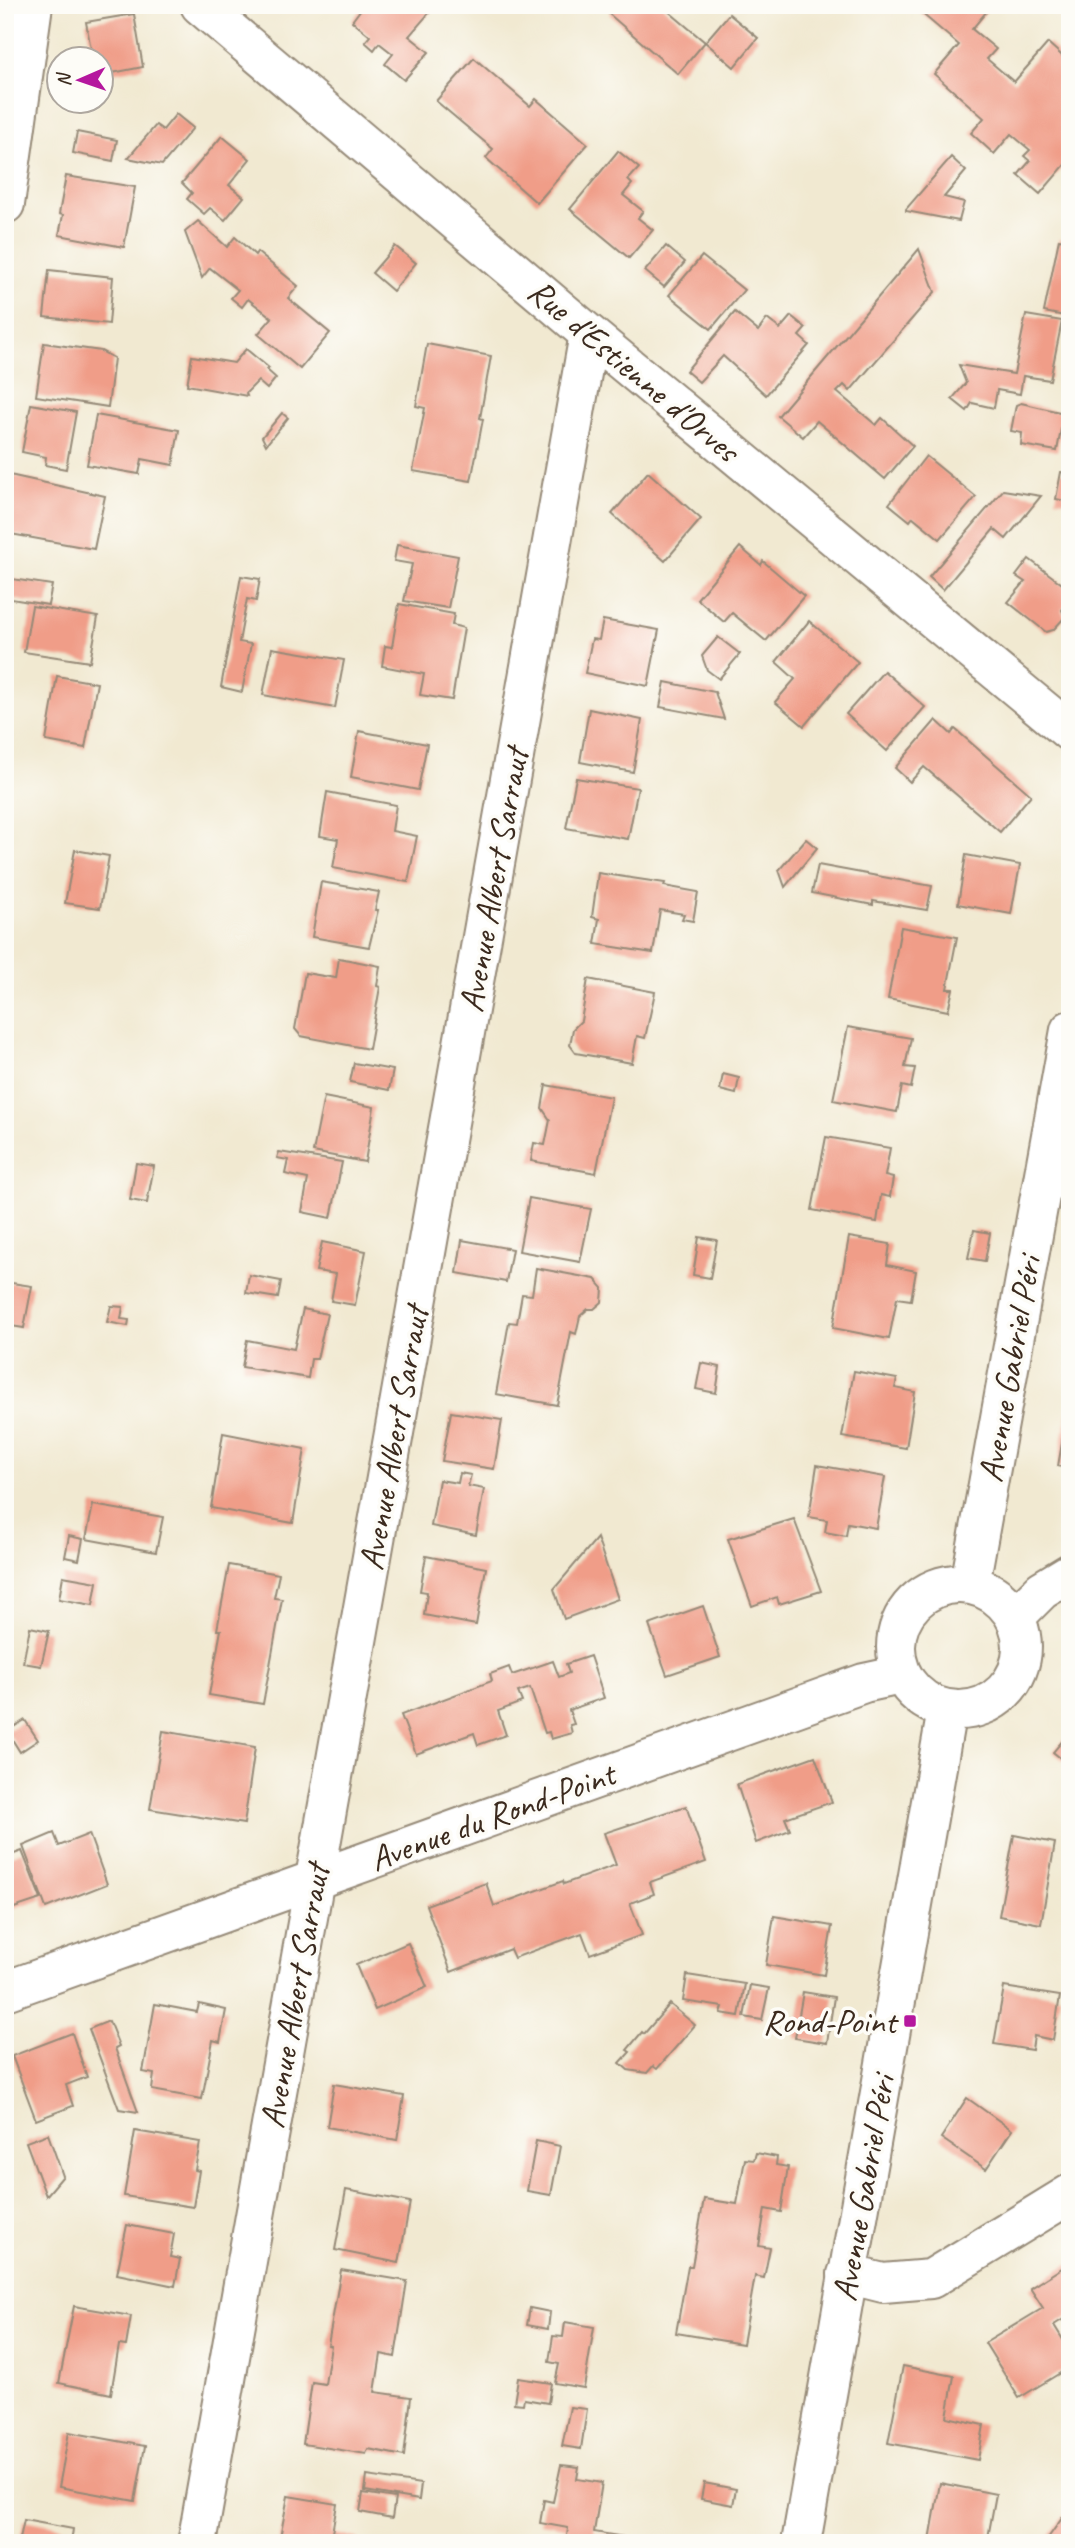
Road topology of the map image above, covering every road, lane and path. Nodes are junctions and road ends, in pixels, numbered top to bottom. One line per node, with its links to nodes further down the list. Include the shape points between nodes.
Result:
1 (33, 5): 3 (street)
2 (200, 5): 4 (street, Rue d'Estienne d'Orves)
3 (5, 204)
4 (589, 334): 5 (street, Rue d'Estienne d'Orves); 12 (street, Avenue Albert Sarraut)
5 (1070, 732)
6 (1070, 1030): 8 (street, Avenue Gabriel Péri)
7 (1070, 1573): 9 (street, via 1042,1590)
8 (970, 1584): 9 (street, via 1004,1601); 10 (street, via 949,1584 913,1602 896,1639)
9 (1015, 1617): 11 (street, via 1022,1636 1016,1676 987,1704)
10 (901, 1675): 11 (street, via 916,1693); 12 (street, Avenue du Rond-Point, via 864,1682)
11 (947, 1710): 15 (street, Avenue Gabriel Péri)
12 (314, 1880): 13 (street, Avenue du Rond-Point); 16 (street, Avenue Albert Sarraut)
13 (5, 1991)
14 (1070, 2194): 15 (street, via 931,2279 883,2283)
15 (847, 2274): 17 (street, Avenue Gabriel Péri)
16 (197, 2543)
17 (801, 2543)

